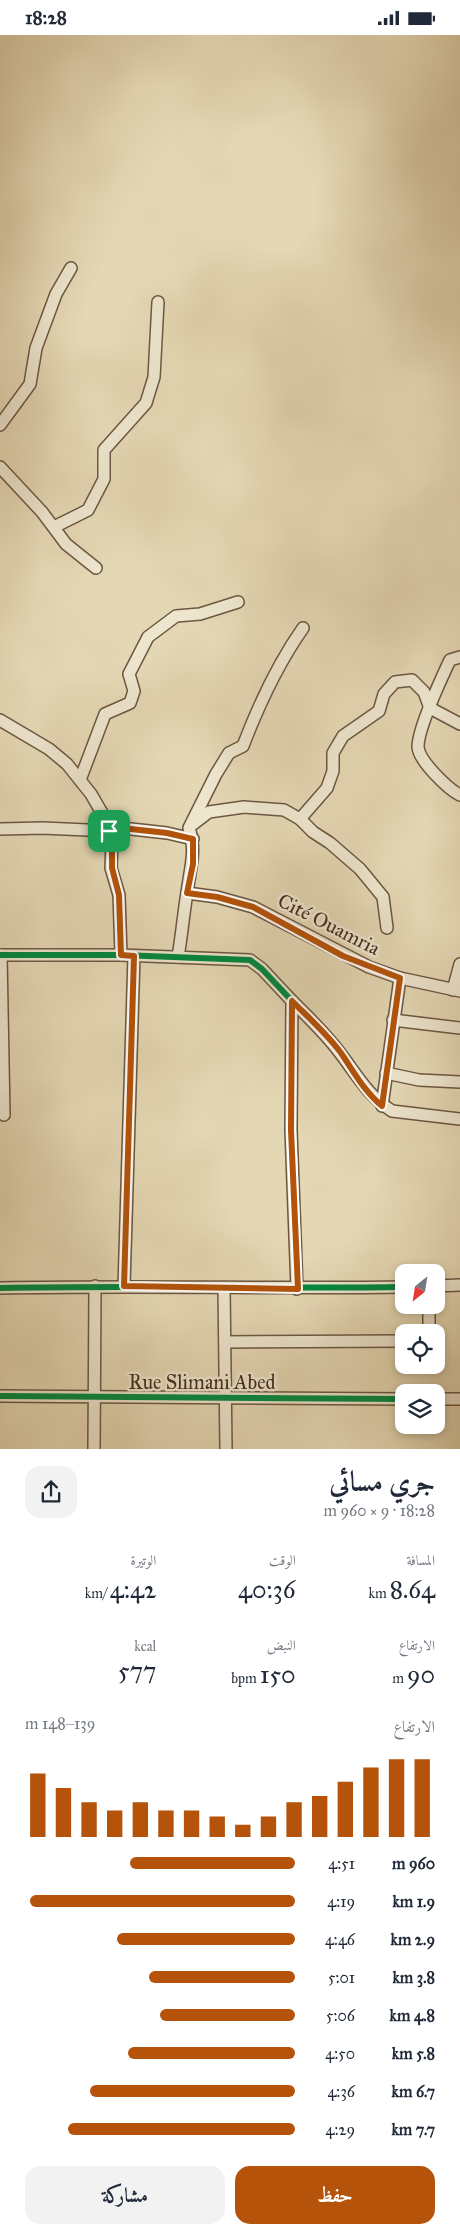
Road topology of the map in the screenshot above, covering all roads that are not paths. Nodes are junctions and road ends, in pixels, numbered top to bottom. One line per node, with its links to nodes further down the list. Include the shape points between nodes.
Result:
1 (71, 268): 3 (street, via 56,294 36,347 30,384)
2 (158, 301): 5 (street, via 154,377 146,403 104,450 104,479 88,510)
3 (0, 425)
4 (0, 467): 5 (street)
5 (54, 527): 6 (street, via 66,544)
6 (96, 569)
7 (238, 602): 13 (street, via 200,614 176,616 148,637 130,674 134,691 130,703 105,714)
8 (303, 629): 18 (street, via 276,668 243,746 229,753 220,767)
9 (460, 657): 10 (street, via 450,660)
10 (430, 708): 12 (street); 14 (street, via 418,745 420,755 431,770); 15 (street, via 424,692 412,679 395,682 384,694 379,711 343,736 333,753 333,771 327,788)
11 (0, 719): 13 (street, via 49,749)
12 (460, 724)
13 (80, 780): 17 (street, via 106,820)
14 (460, 795)
15 (300, 819): 18 (street, via 284,809 244,807 209,812); 20 (street, via 349,857 372,883 383,897)
16 (0, 829): 17 (street, via 42,827)
17 (109, 831): 18 (street, via 122,828); 22 (street, via 112,868 119,895)
18 (191, 834): 19 (street, via 193,864)
19 (187, 893): 24 (street); 26 (street, Cité Ouamria, via 253,907 343,956)
20 (387, 928)
21 (1, 955): 22 (street); 34 (street)
22 (121, 955): 23 (street)
23 (134, 956): 24 (street); 38 (street)
24 (178, 957): 28 (street, via 250,960)
25 (460, 965): 27 (street, Cité Ouamria)
26 (400, 978): 27 (street, Cité Ouamria); 29 (street)
27 (456, 990)
28 (292, 1001): 33 (street, via 341,1054 362,1085); 43 (street, via 291,1130)
29 (393, 1020): 30 (street); 31 (street)
30 (460, 1028)
31 (386, 1073): 32 (street, via 419,1080); 33 (street)
32 (460, 1082)
33 (382, 1106): 35 (street, via 392,1111)
34 (4, 1115)
35 (460, 1119)
36 (460, 1285): 39 (street)
37 (95, 1286): 38 (street); 41 (street); 47 (street)
38 (124, 1286): 42 (street)
39 (445, 1286)
40 (395, 1287): 43 (street)
41 (0, 1288)
42 (224, 1288): 43 (street); 45 (street)
43 (298, 1289)
44 (395, 1341): 45 (street)
45 (225, 1342): 48 (street)
46 (0, 1397): 47 (street, Rue Slimani Abed)
47 (94, 1397): 48 (street, Rue Slimani Abed); 52 (street)
48 (226, 1398): 49 (street, Rue Slimani Abed); 53 (street)
49 (395, 1399)
50 (445, 1399): 51 (street)
51 (460, 1399)
52 (94, 1449)
53 (226, 1449)

